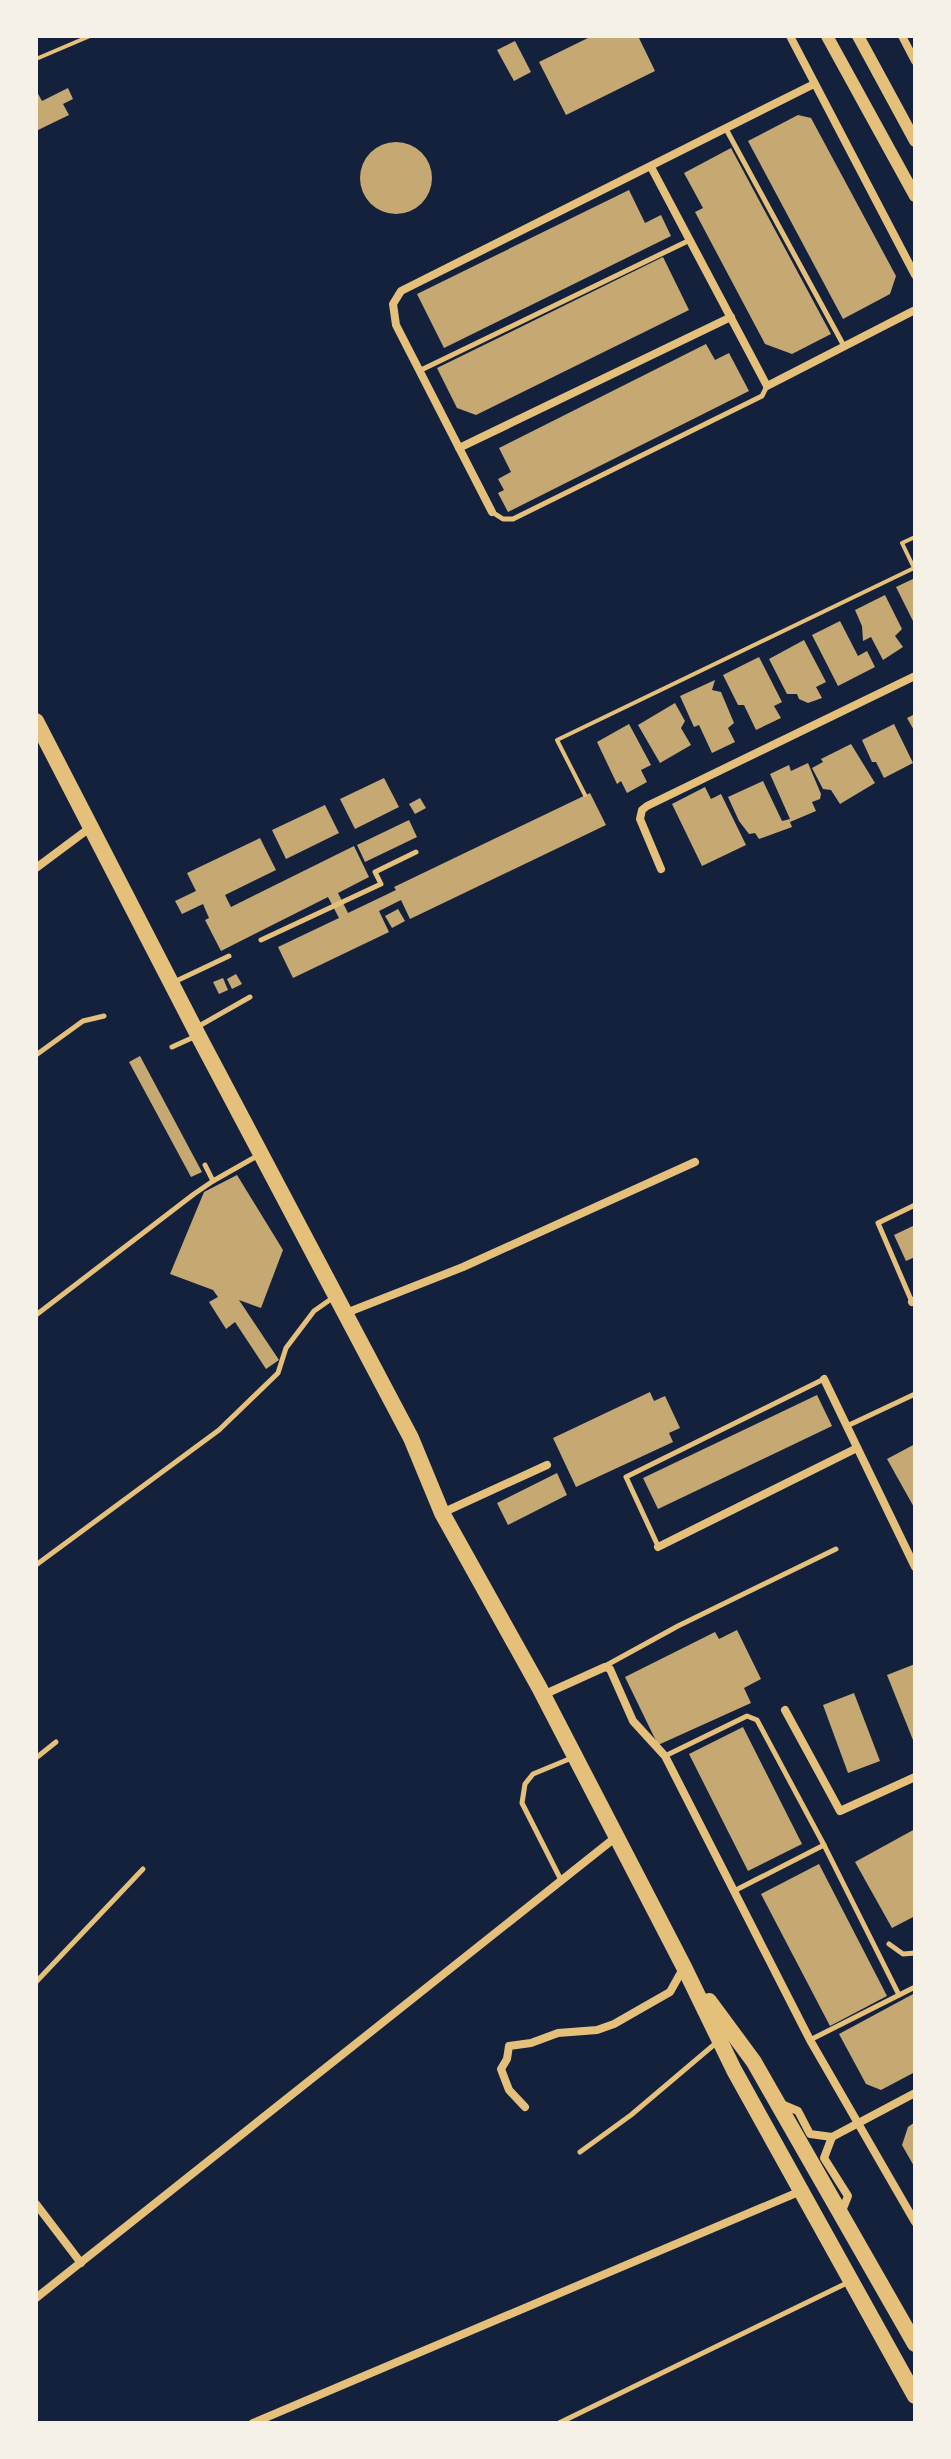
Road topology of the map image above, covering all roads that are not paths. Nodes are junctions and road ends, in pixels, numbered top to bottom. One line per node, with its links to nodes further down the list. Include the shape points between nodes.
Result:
1 (790, 36): 7 (street)
2 (827, 36): 11 (street)
3 (858, 36): 9 (street)
4 (902, 36): 5 (street)
5 (912, 47): 6 (street)
6 (915, 61)
7 (814, 84): 8 (street); 13 (street)
8 (726, 129): 10 (street); 16 (lane)
9 (915, 141)
10 (651, 167): 12 (street); 17 (street, via 401,291 393,304 396,325)
11 (915, 196)
12 (690, 240): 15 (street); 17 (lane)
13 (915, 275)
14 (915, 310): 16 (street)
15 (731, 317): 18 (street); 19 (street)
16 (844, 347): 18 (street)
17 (421, 370): 19 (street)
18 (767, 386): 20 (lane, via 762,396 513,519)
19 (459, 448): 20 (street)
20 (492, 512)
21 (915, 676): 26 (street, via 647,806 640,819)
22 (36, 721): 23 (highway)
23 (92, 826): 25 (street); 29 (highway)
24 (416, 852): 27 (lane, via 375,872 381,884)
25 (38, 863)
26 (661, 869)
27 (261, 940)
28 (229, 956): 29 (lane)
29 (172, 983): 32 (highway)
30 (250, 997): 32 (lane)
31 (104, 1016): 34 (lane, via 83,1021)
32 (196, 1032): 33 (lane); 35 (highway)
33 (172, 1047)
34 (36, 1055)
35 (261, 1154): 38 (lane); 40 (highway)
36 (695, 1162): 42 (street, via 463,1267)
37 (205, 1165): 38 (lane)
38 (213, 1181): 43 (lane)
39 (915, 1205): 41 (lane, via 878,1223)
40 (336, 1295): 42 (highway); 52 (lane, via 314,1311 286,1348 278,1373 246,1407)
41 (913, 1301)
42 (346, 1313): 49 (highway, via 411,1438)
43 (36, 1315)
44 (824, 1379): 46 (street); 50 (lane, via 626,1477)
45 (915, 1394): 46 (lane)
46 (846, 1426): 47 (street)
47 (857, 1448): 50 (street); 53 (street)
48 (547, 1465): 49 (street)
49 (442, 1513): 55 (highway)
50 (658, 1547)
51 (836, 1549): 54 (lane)
52 (36, 1565)
53 (915, 1567)
54 (605, 1667): 55 (street); 58 (street, via 633,1721)
55 (543, 1695): 59 (highway)
56 (785, 1710): 61 (street, via 840,1811)
57 (56, 1742): 60 (lane)
58 (665, 1756): 63 (lane, via 753,1717); 66 (street)
59 (575, 1757): 62 (highway); 65 (lane, via 533,1774 522,1803)
60 (36, 1758)
61 (915, 1777)
62 (616, 1837): 65 (street); 69 (highway)
63 (824, 1845): 66 (lane); 72 (lane)
64 (143, 1869): 70 (lane)
65 (562, 1880): 85 (street)
66 (734, 1891): 74 (street)
67 (889, 1944): 68 (lane, via 903,1954)
68 (915, 1953)
69 (684, 1967): 73 (highway); 76 (highway); 77 (street, via 670,1992 606,2027 509,2046 501,2069 509,2090)
70 (36, 1982)
71 (915, 1987): 72 (lane)
72 (899, 1995): 74 (lane)
73 (719, 2040): 80 (lane); 81 (highway)
74 (810, 2040): 78 (street)
75 (915, 2093): 78 (street)
76 (778, 2103): 79 (street, via 798,2111 810,2134); 83 (highway)
77 (525, 2107)
78 (858, 2124): 79 (street); 84 (street)
79 (832, 2137): 83 (street, via 824,2158 848,2196)
80 (580, 2152)
81 (801, 2191): 86 (highway); 90 (street)
82 (36, 2204): 85 (street)
83 (841, 2215): 88 (highway)
84 (915, 2222)
85 (81, 2263): 87 (street)
86 (850, 2281): 89 (highway); 91 (lane)
87 (36, 2298)
88 (915, 2344)
89 (915, 2396)
90 (253, 2423)
91 (561, 2423)

